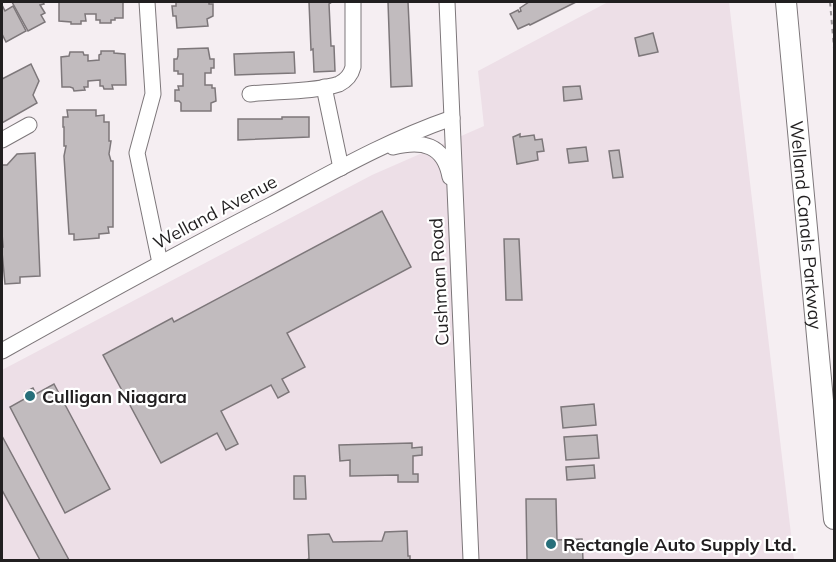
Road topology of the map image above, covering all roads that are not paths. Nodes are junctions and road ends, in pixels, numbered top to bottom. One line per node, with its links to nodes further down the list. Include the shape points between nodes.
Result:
1 (147, 2): 13 (street, via 153,94 137,153)
2 (353, 2): 5 (street, via 351,75)
3 (447, 2): 7 (street, Cushman Road)
4 (786, 2): 15 (main road, Welland Canals Parkway)
5 (324, 87): 6 (street); 11 (street)
6 (250, 94)
7 (452, 118): 10 (street, Welland Avenue, via 410,132); 12 (street, Cushman Road)
8 (29, 125): 9 (street)
9 (2, 140)
10 (367, 153): 11 (street, Welland Avenue); 12 (street, via 416,142 430,147 438,152 448,169)
11 (341, 168): 13 (street, Welland Avenue)
12 (455, 203): 16 (street, Cushman Road)
13 (160, 263): 14 (street, Welland Avenue)
14 (2, 351)
15 (834, 519)
16 (471, 561)

